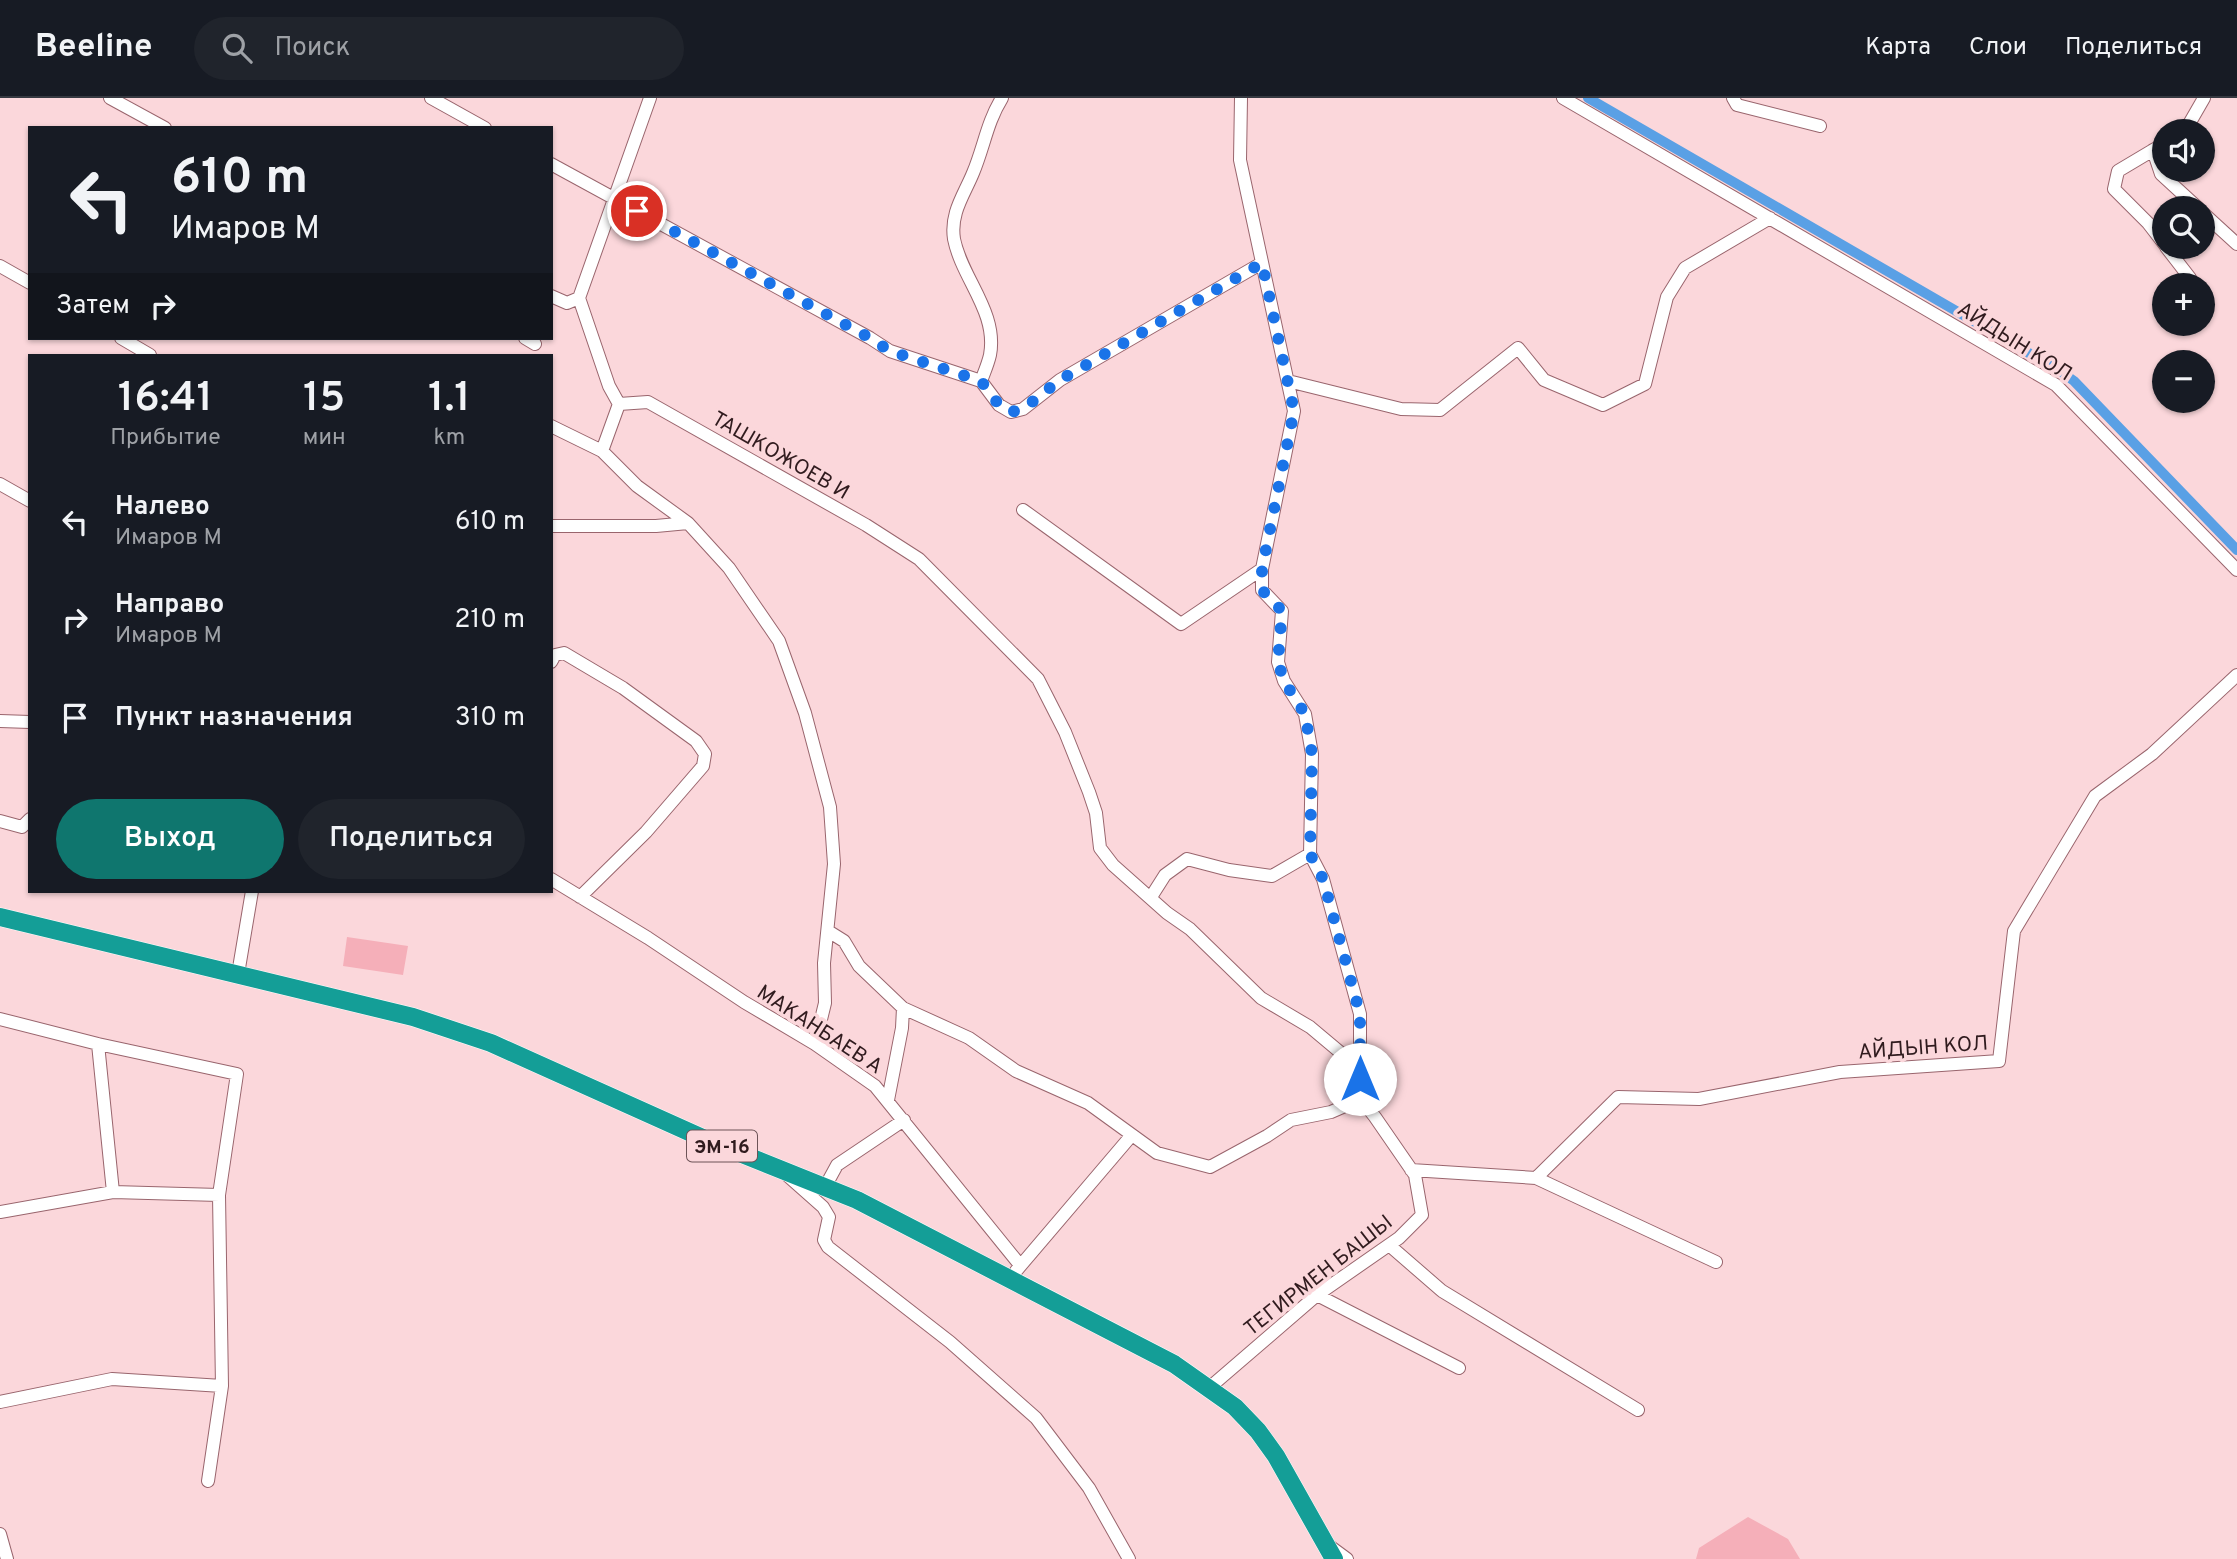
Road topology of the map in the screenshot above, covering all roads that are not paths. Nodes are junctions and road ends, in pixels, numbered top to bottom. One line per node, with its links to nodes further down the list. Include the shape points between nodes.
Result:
1 (110, 98): 10 (street)
2 (431, 98): 11 (street)
3 (650, 98): 17 (street)
4 (1002, 98): 31 (street, via 991,115 953,220 960,262 986,315 990,356)
5 (1241, 98): 23 (street, via 1240,160)
6 (1563, 98): 18 (street, АЙДЫН КОЛ)
7 (1733, 98): 12 (street, via 1737,105)
8 (2204, 98): 9 (street)
9 (2192, 119)
10 (160, 126)
11 (481, 126)
12 (1820, 126)
13 (2152, 151): 20 (street, via 2118,171 2114,189)
14 (553, 165): 17 (street)
15 (2170, 182): 16 (street)
16 (2185, 196)
17 (614, 199): 28 (street); 31 (street, via 890,351)
18 (1770, 218): 32 (street, via 1685,268 1667,298 1645,384 1603,405 1544,380 1518,348 1440,410 1401,409); 42 (street, АЙДЫН КОЛ, via 2056,385)
19 (2215, 224): 21 (street)
20 (2152, 228)
21 (2237, 244)
22 (2175, 259): 25 (street)
23 (1262, 263): 31 (street, via 1060,380 1023,409 1011,412 999,405); 32 (street)
24 (0, 266): 26 (street)
25 (2186, 273)
26 (28, 282)
27 (553, 297): 28 (street, via 567,303)
28 (579, 298): 33 (street)
29 (124, 340): 30 (street)
30 (148, 354)
31 (981, 381)
32 (1288, 381): 41 (street, via 1294,411)
33 (619, 404): 35 (street); 53 (street, ТАШКОЖОЕВ И, via 648,402 919,559 1038,679 1089,792 1100,848)
34 (553, 427): 35 (street)
35 (601, 451): 39 (street, via 637,486)
36 (0, 484): 37 (street)
37 (28, 500)
38 (1023, 510): 41 (street, via 1181,624)
39 (688, 523): 40 (street); 55 (street, via 729,568 779,641 805,713 830,807 834,864)
40 (553, 526)
41 (1262, 569): 49 (street, via 1262,590 1282,611 1278,662 1305,714 1312,754)
42 (2237, 570)
43 (553, 658): 52 (street, via 564,653 623,688 696,741 705,754 704,766)
44 (2237, 675): 68 (street, АЙДЫН КОЛ, via 2152,754 2095,796 2014,931 1999,1062 1840,1072 1699,1099 1618,1097)
45 (0, 721): 46 (street)
46 (28, 722)
47 (0, 821): 48 (street, via 22,827)
48 (28, 821)
49 (1310, 854): 53 (street, via 1272,876 1187,859 1165,876); 61 (street, via 1323,879 1360,1014)
50 (553, 880): 52 (street, МАКАНБАЕВ А)
51 (252, 893): 56 (street)
52 (580, 897): 60 (street, МАКАНБАЕВ А)
53 (1151, 897): 61 (street, ТАШКОЖОЕВ И, via 1261,998 1310,1027 1341,1053)
54 (0, 918): 56 (highway, ЭМ-16)
55 (828, 931): 57 (street, via 844,941 859,966); 60 (street, via 825,1003)
56 (238, 975): 66 (highway, ЭМ-16, via 413,1017 491,1044)
57 (903, 1007): 63 (street); 65 (street, via 969,1038 1016,1071 1088,1103)
58 (0, 1019): 59 (street)
59 (98, 1044): 70 (street); 71 (street, via 237,1074)
60 (815, 1044): 63 (street, МАКАНБАЕВ А)
61 (1360, 1079): 62 (street)
62 (1356, 1093): 65 (street, via 1354,1102 1291,1120 1210,1167 1157,1153); 67 (street, ТЕГИРМЕН БАШЫ)
63 (888, 1100): 64 (street, МАКАНБАЕВ А)
64 (904, 1119): 69 (street, via 837,1165); 75 (street, МАКАНБАЕВ А)
65 (1131, 1136): 75 (street)
66 (779, 1169): 69 (highway, ЭМ-16); 86 (street, via 823,1207 829,1217 824,1240 828,1247 950,1342 1036,1418 1089,1488)
67 (1411, 1170): 68 (street); 73 (street, ТЕГИРМЕН БАШЫ, via 1422,1215)
68 (1536, 1178): 74 (street)
69 (825, 1187): 75 (highway, ЭМ-16)
70 (113, 1192): 71 (street); 72 (street)
71 (219, 1195): 78 (street)
72 (0, 1212)
73 (1389, 1245): 76 (street, ТЕГИРМЕН БАШЫ); 81 (street, via 1442,1291)
74 (1716, 1262)
75 (1015, 1272): 79 (highway, ЭМ-16)
76 (1317, 1295): 77 (street); 79 (street, ТЕГИРМЕН БАШЫ)
77 (1459, 1368)
78 (222, 1386): 80 (street, via 112,1379); 82 (street)
79 (1209, 1388): 84 (highway, ЭМ-16, via 1236,1407 1258,1431)
80 (0, 1402)
81 (1638, 1410)
82 (208, 1482)
83 (0, 1534): 85 (street)
84 (1325, 1542): 87 (highway, ЭМ-16); 88 (street)
85 (7, 1559)
86 (1129, 1559)
87 (1334, 1559)
88 (1347, 1559)

